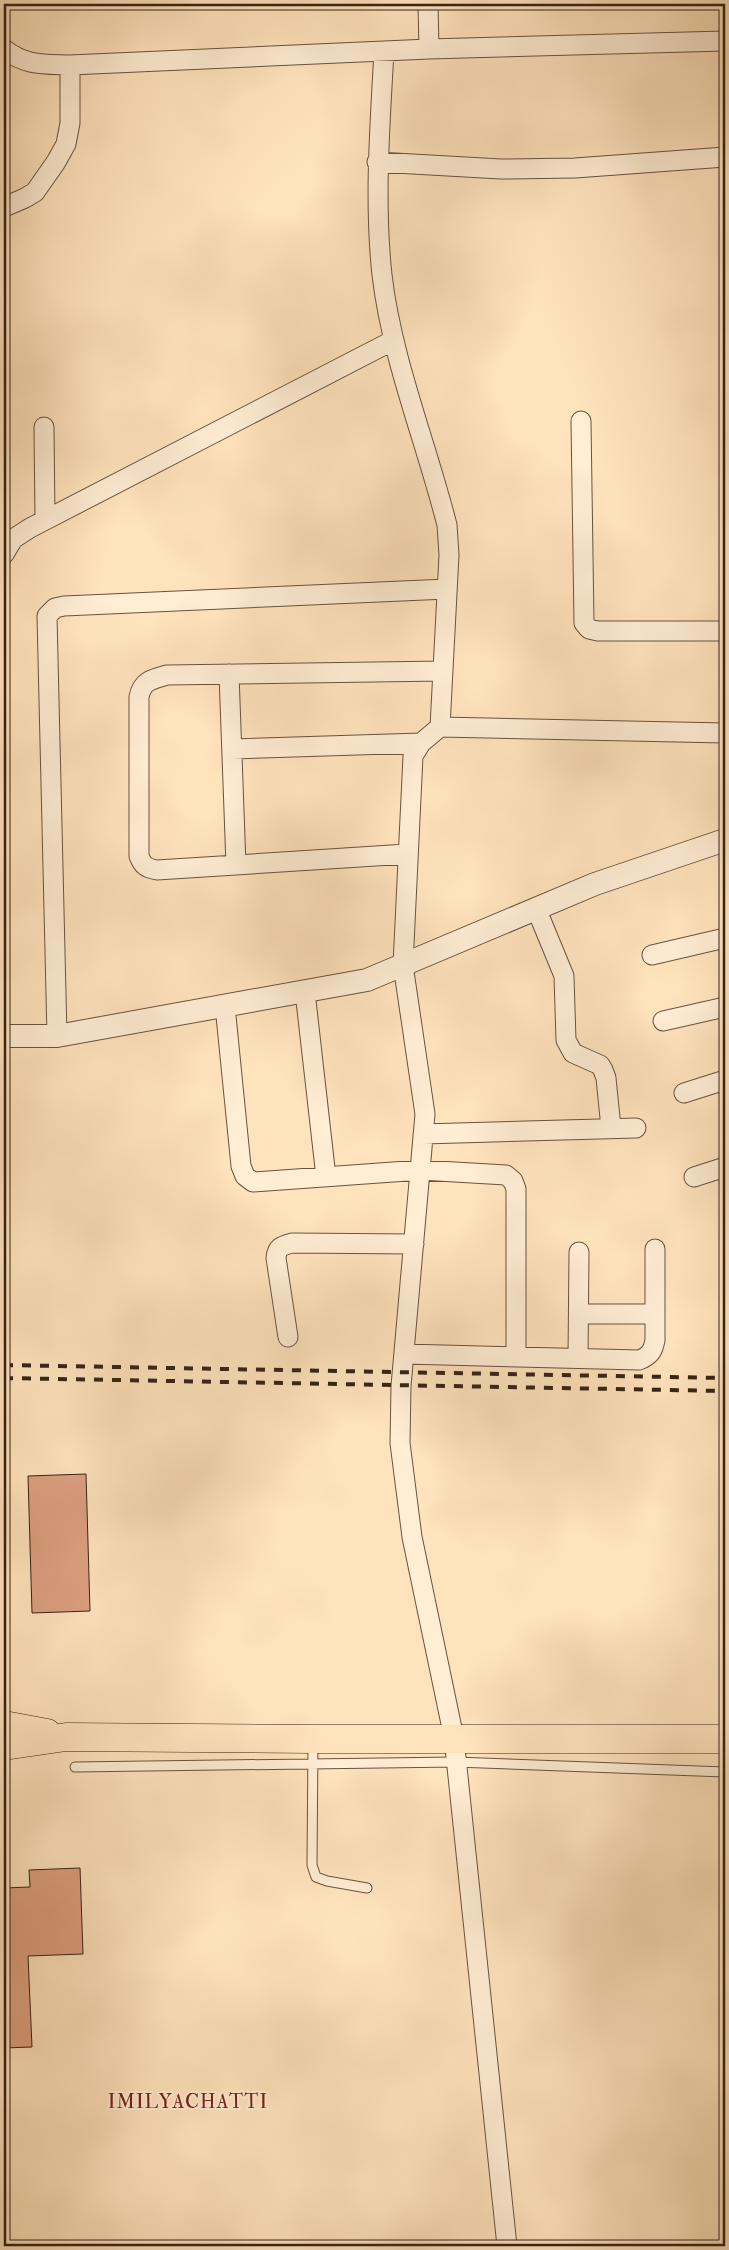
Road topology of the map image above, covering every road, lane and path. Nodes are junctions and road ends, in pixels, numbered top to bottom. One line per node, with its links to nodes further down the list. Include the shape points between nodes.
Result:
1 (428, 4): 4 (street)
2 (725, 41): 4 (street)
3 (4, 49): 6 (street, via 16,59 35,64)
4 (429, 49): 5 (street)
5 (384, 51): 6 (street); 8 (street)
6 (70, 65): 9 (street, via 70,123 66,144 34,192)
7 (725, 157): 8 (street, via 575,168 501,169)
8 (377, 162): 10 (street, via 382,275)
9 (4, 206)
10 (394, 340): 13 (street); 15 (street, via 447,525)
11 (581, 421): 16 (street, via 584,623 598,631)
12 (44, 427): 13 (street)
13 (45, 520): 14 (street, via 13,539)
14 (4, 554)
15 (447, 589): 17 (street); 35 (street, via 64,606 55,608 47,616)
16 (725, 631)
17 (443, 671): 18 (street); 19 (street)
18 (229, 674): 22 (street); 25 (street, via 167,675 148,680 140,688 139,856 147,868 157,870)
19 (440, 727): 20 (street); 21 (street)
20 (725, 733)
21 (421, 743): 22 (street); 24 (street, via 413,756)
22 (232, 749): 25 (street)
23 (725, 840): 26 (street, via 595,884)
24 (407, 854): 25 (street); 29 (street)
25 (236, 865)
26 (536, 908): 29 (street); 38 (street, via 564,976 566,1040 573,1053 600,1065 603,1070)
27 (725, 938): 28 (street)
28 (652, 956)
29 (403, 965): 30 (street, via 367,980); 40 (street, via 424,1114)
30 (305, 992): 31 (street); 43 (street)
31 (226, 1006): 35 (street); 43 (street, via 241,1166 245,1176 253,1182)
32 (725, 1007): 33 (street)
33 (663, 1021)
34 (4, 1036): 35 (street)
35 (57, 1036)
36 (725, 1080): 37 (street)
37 (684, 1093)
38 (610, 1128): 39 (street); 40 (street)
39 (636, 1128)
40 (423, 1134): 42 (street)
41 (725, 1168): 44 (street)
42 (421, 1170): 43 (street); 45 (street); 52 (street, via 506,1174 513,1181 516,1189)
43 (326, 1177)
44 (694, 1177)
45 (414, 1244): 50 (street, via 282,1246 277,1250 276,1258); 51 (street)
46 (655, 1249): 49 (street)
47 (579, 1252): 48 (street)
48 (579, 1314): 49 (street); 53 (street)
49 (655, 1314): 53 (street, via 654,1350 647,1357 639,1360)
50 (288, 1337)
51 (404, 1354): 52 (street); 58 (street, via 400,1443 412,1537)
52 (516, 1357): 53 (street)
53 (578, 1358)
54 (4, 1725): 55 (highway)
55 (66, 1736): 57 (highway); 59 (highway)
56 (725, 1739): 58 (highway)
57 (4, 1746)
58 (455, 1750): 59 (highway); 61 (lane); 63 (street)
59 (312, 1752): 60 (lane); 62 (lane, via 312,1865 316,1877)
60 (75, 1767)
61 (725, 1772)
62 (367, 1888)
63 (506, 2246)

